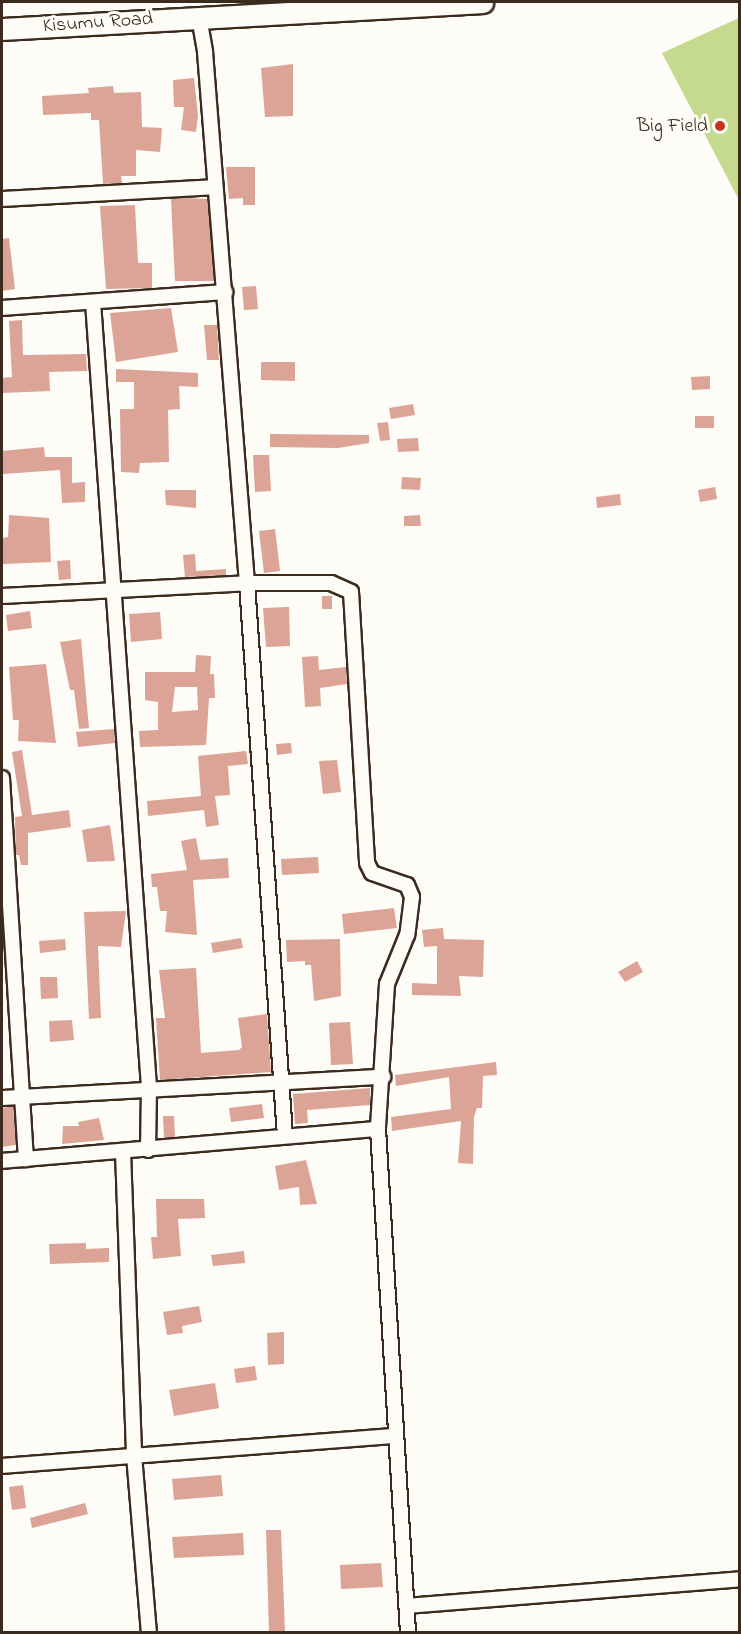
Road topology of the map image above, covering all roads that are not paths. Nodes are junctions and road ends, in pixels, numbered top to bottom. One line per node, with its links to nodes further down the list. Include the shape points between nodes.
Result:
1 (482, 2): 2 (highway, Kisumu Road)
2 (199, 17): 3 (highway, Kisumu Road); 4 (street)
3 (2, 29)
4 (215, 188): 5 (street); 6 (street)
5 (2, 198)
6 (225, 292): 7 (street); 9 (street)
7 (93, 302): 8 (street); 10 (street)
8 (2, 308)
9 (247, 583): 10 (street); 13 (street, via 331,583 351,592 367,863 372,873 407,885 412,897 406,935 387,984); 14 (street)
10 (117, 592): 11 (street); 15 (street)
11 (2, 596)
12 (2, 778): 17 (street)
13 (382, 1077): 14 (street); 18 (street)
14 (281, 1081): 15 (street); 19 (street)
15 (149, 1088): 17 (street); 20 (street)
16 (2, 1098): 17 (street)
17 (21, 1098): 22 (street)
18 (378, 1129): 19 (street); 24 (street)
19 (285, 1136): 20 (street)
20 (148, 1150): 21 (street)
21 (123, 1152): 22 (street); 25 (street)
22 (26, 1159): 23 (street)
23 (2, 1161)
24 (396, 1436): 25 (street); 28 (street)
25 (134, 1455): 26 (street); 29 (street)
26 (2, 1466)
27 (740, 1579): 28 (street)
28 (407, 1606): 30 (street)
29 (149, 1632)
30 (408, 1632)

